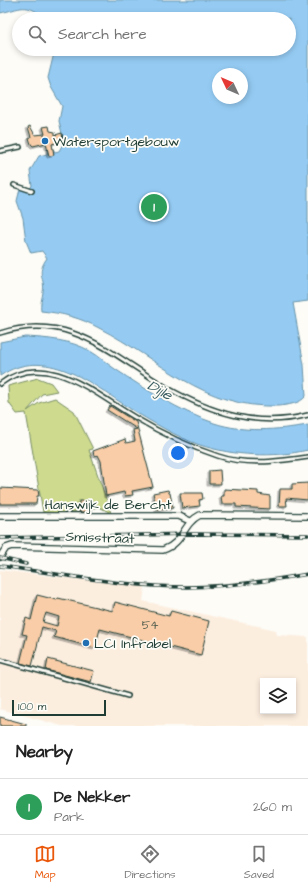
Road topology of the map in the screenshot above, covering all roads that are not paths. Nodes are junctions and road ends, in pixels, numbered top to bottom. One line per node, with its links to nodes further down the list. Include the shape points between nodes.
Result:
1 (20, 147): 2 (lane)
2 (0, 151)
3 (14, 185): 4 (lane)
4 (32, 191)
5 (0, 333): 7 (lane, via 38,326 63,329 98,343 165,386 204,406 262,421 281,421)
6 (0, 384): 8 (lane, via 15,374 29,371 44,370 58,373 82,384 137,419 199,450 219,457 266,462)
7 (308, 415)
8 (308, 457)
9 (0, 516): 11 (street, Hanswijk de Bercht, via 179,516)
10 (308, 516): 11 (street, Hanswijk de Bercht, via 200,515)
11 (190, 521): 12 (street, Smisstraat, via 175,545 163,550 12,546 6,548)
12 (2, 554)
13 (0, 660): 14 (lane)
14 (128, 696)

